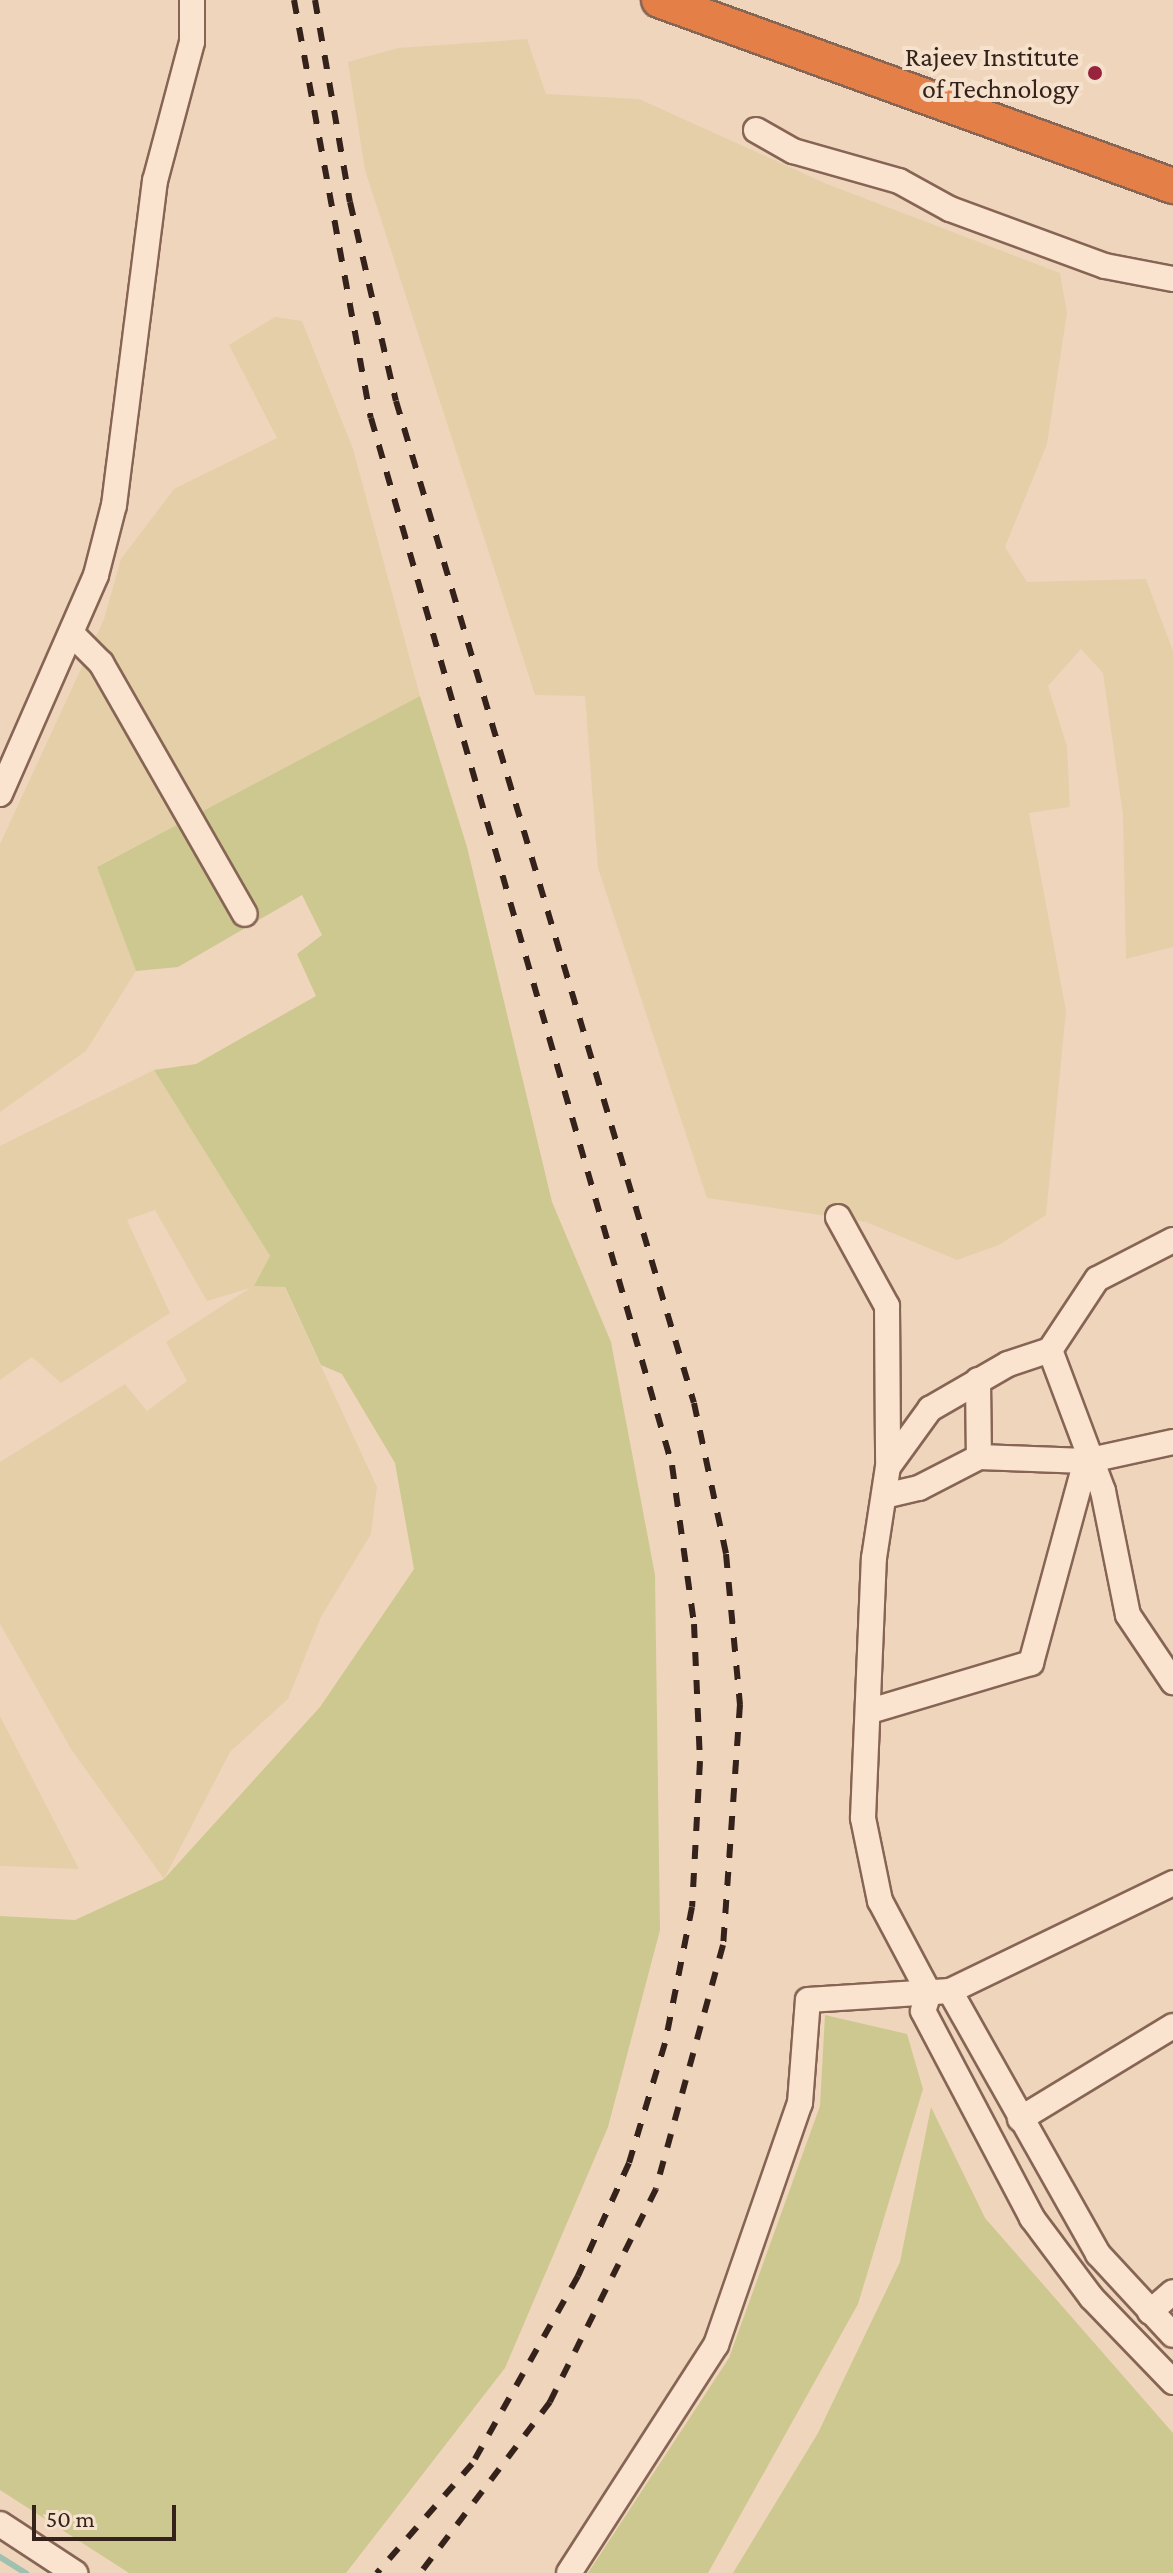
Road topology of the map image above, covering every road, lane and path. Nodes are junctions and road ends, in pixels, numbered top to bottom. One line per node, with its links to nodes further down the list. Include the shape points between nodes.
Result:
1 (192, 0): 6 (street, via 192,42 155,181 114,505)
2 (659, 0): 4 (highway)
3 (756, 130): 5 (street, via 793,151 899,181 950,209 1105,266)
4 (1172, 182)
5 (1173, 279)
6 (72, 634): 7 (street); 8 (street, via 101,663)
7 (0, 794)
8 (245, 914)
9 (838, 1217): 16 (street, via 887,1306)
10 (1173, 1240): 11 (street, via 1097,1279)
11 (1050, 1350): 12 (street); 15 (street)
12 (978, 1380): 14 (street); 16 (street, via 930,1409)
13 (1173, 1442): 15 (street)
14 (979, 1457): 15 (street); 17 (street, via 919,1488)
15 (1086, 1461): 18 (street, via 1103,1491 1128,1615); 19 (street, via 1031,1663)
16 (888, 1467): 17 (street)
17 (884, 1496): 19 (street)
18 (1173, 1682)
19 (870, 1711): 21 (street, via 863,1818 880,1901)
20 (1173, 1883): 21 (street)
21 (940, 1992): 23 (street); 27 (street, via 923,2011 1032,2218 1091,2297); 30 (street, via 808,2000 800,2103 716,2345)
22 (1173, 2026): 23 (street)
23 (1020, 2119): 25 (street, via 1098,2254)
24 (1173, 2292): 25 (street)
25 (1150, 2312): 26 (street)
26 (1173, 2335)
27 (1173, 2382)
28 (0, 2524): 29 (street)
29 (75, 2573)
30 (569, 2573)

